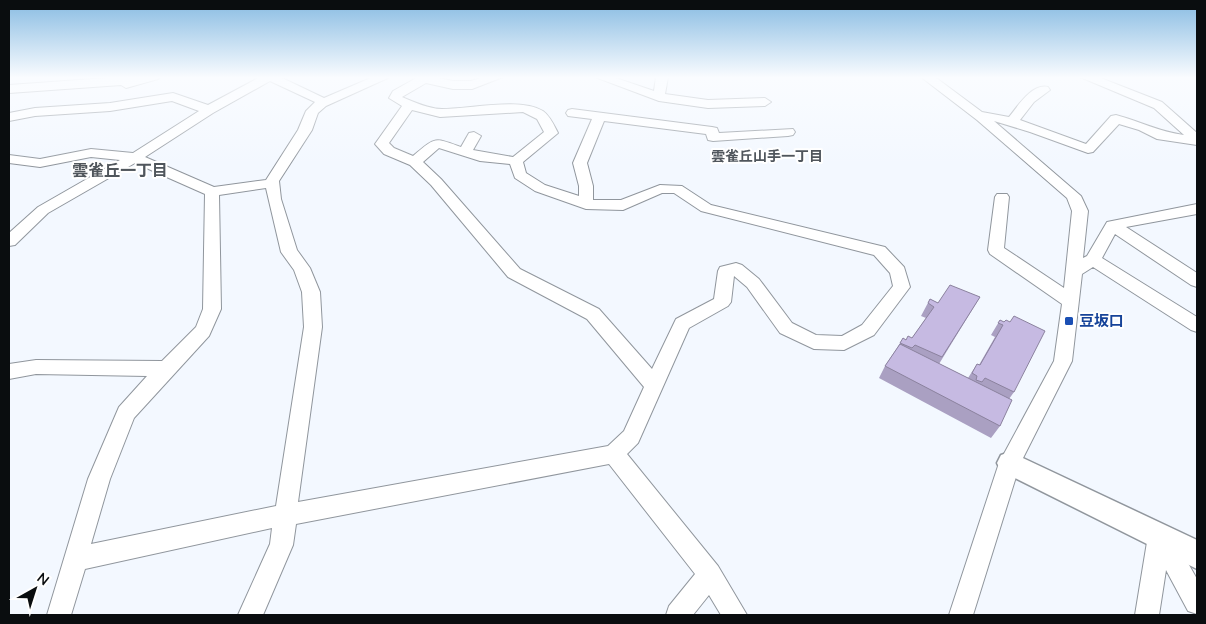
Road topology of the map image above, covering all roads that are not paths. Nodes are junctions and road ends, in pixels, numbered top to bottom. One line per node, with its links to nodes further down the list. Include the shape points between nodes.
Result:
1 (116, 106): 15 (street)
2 (198, 106): 12 (street)
3 (216, 106): 12 (street)
4 (318, 106): 27 (street, via 312,110 305,130)
5 (408, 106): 26 (street, via 382,144 389,151)
6 (413, 106): 25 (street, via 440,113 534,110 547,120 552,133)
7 (680, 106): 17 (street)
8 (749, 106): 17 (street)
9 (967, 106): 14 (street)
10 (1024, 106): 18 (street)
11 (1160, 106): 21 (street)
12 (209, 110): 23 (street)
13 (572, 113): 16 (street)
14 (979, 115): 18 (street); 37 (street, via 1074,196 1080,212)
15 (9, 117)
16 (599, 117): 17 (street); 30 (street, via 580,163 586,186)
17 (706, 117): 19 (street, via 713,137)
18 (1012, 122): 21 (street, via 1088,149 1116,119 1162,136)
19 (788, 132)
20 (474, 136): 22 (street)
21 (1197, 141)
22 (465, 152): 25 (street); 26 (street, via 438,143)
23 (134, 158): 24 (street, via 91,153 40,164); 28 (street); 35 (street, via 43,210)
24 (9, 159)
25 (516, 161): 30 (street, via 520,175 540,188)
26 (415, 162): 43 (street, via 514,273 593,314)
27 (272, 183): 28 (street); 46 (street, via 289,252 302,268 311,292 313,327)
28 (212, 192): 41 (street, via 212,309 203,331)
29 (1002, 197): 39 (street, via 996,250)
30 (586, 204): 43 (street, via 623,205 660,189 677,190 706,208 879,251 898,271 902,287 868,330 844,343 814,342 786,328 753,283 736,269 726,271 722,302 682,324)
31 (1197, 209): 32 (street)
32 (1180, 212): 33 (street); 34 (street)
33 (1197, 223)
34 (1112, 225): 36 (street); 38 (street)
35 (9, 241)
36 (1093, 260): 37 (street); 40 (street)
37 (1074, 271): 39 (street)
38 (1197, 282)
39 (1070, 301): 45 (street, via 1063,361)
40 (1197, 325)
41 (165, 369): 42 (street, via 36,366); 49 (street, via 126,413 99,479)
42 (9, 371)
43 (655, 386): 44 (street, via 632,437)
44 (614, 454): 46 (street); 50 (street)
45 (1010, 463): 47 (street); 56 (street)
46 (285, 515): 49 (street); 53 (street, via 281,545)
47 (1160, 536): 48 (street); 51 (street); 57 (street)
48 (1197, 555)
49 (76, 559): 52 (street)
50 (710, 574): 54 (street); 55 (street)
51 (1197, 602)
52 (59, 615)
53 (250, 615)
54 (678, 615)
55 (735, 615)
56 (961, 615)
57 (1147, 615)

